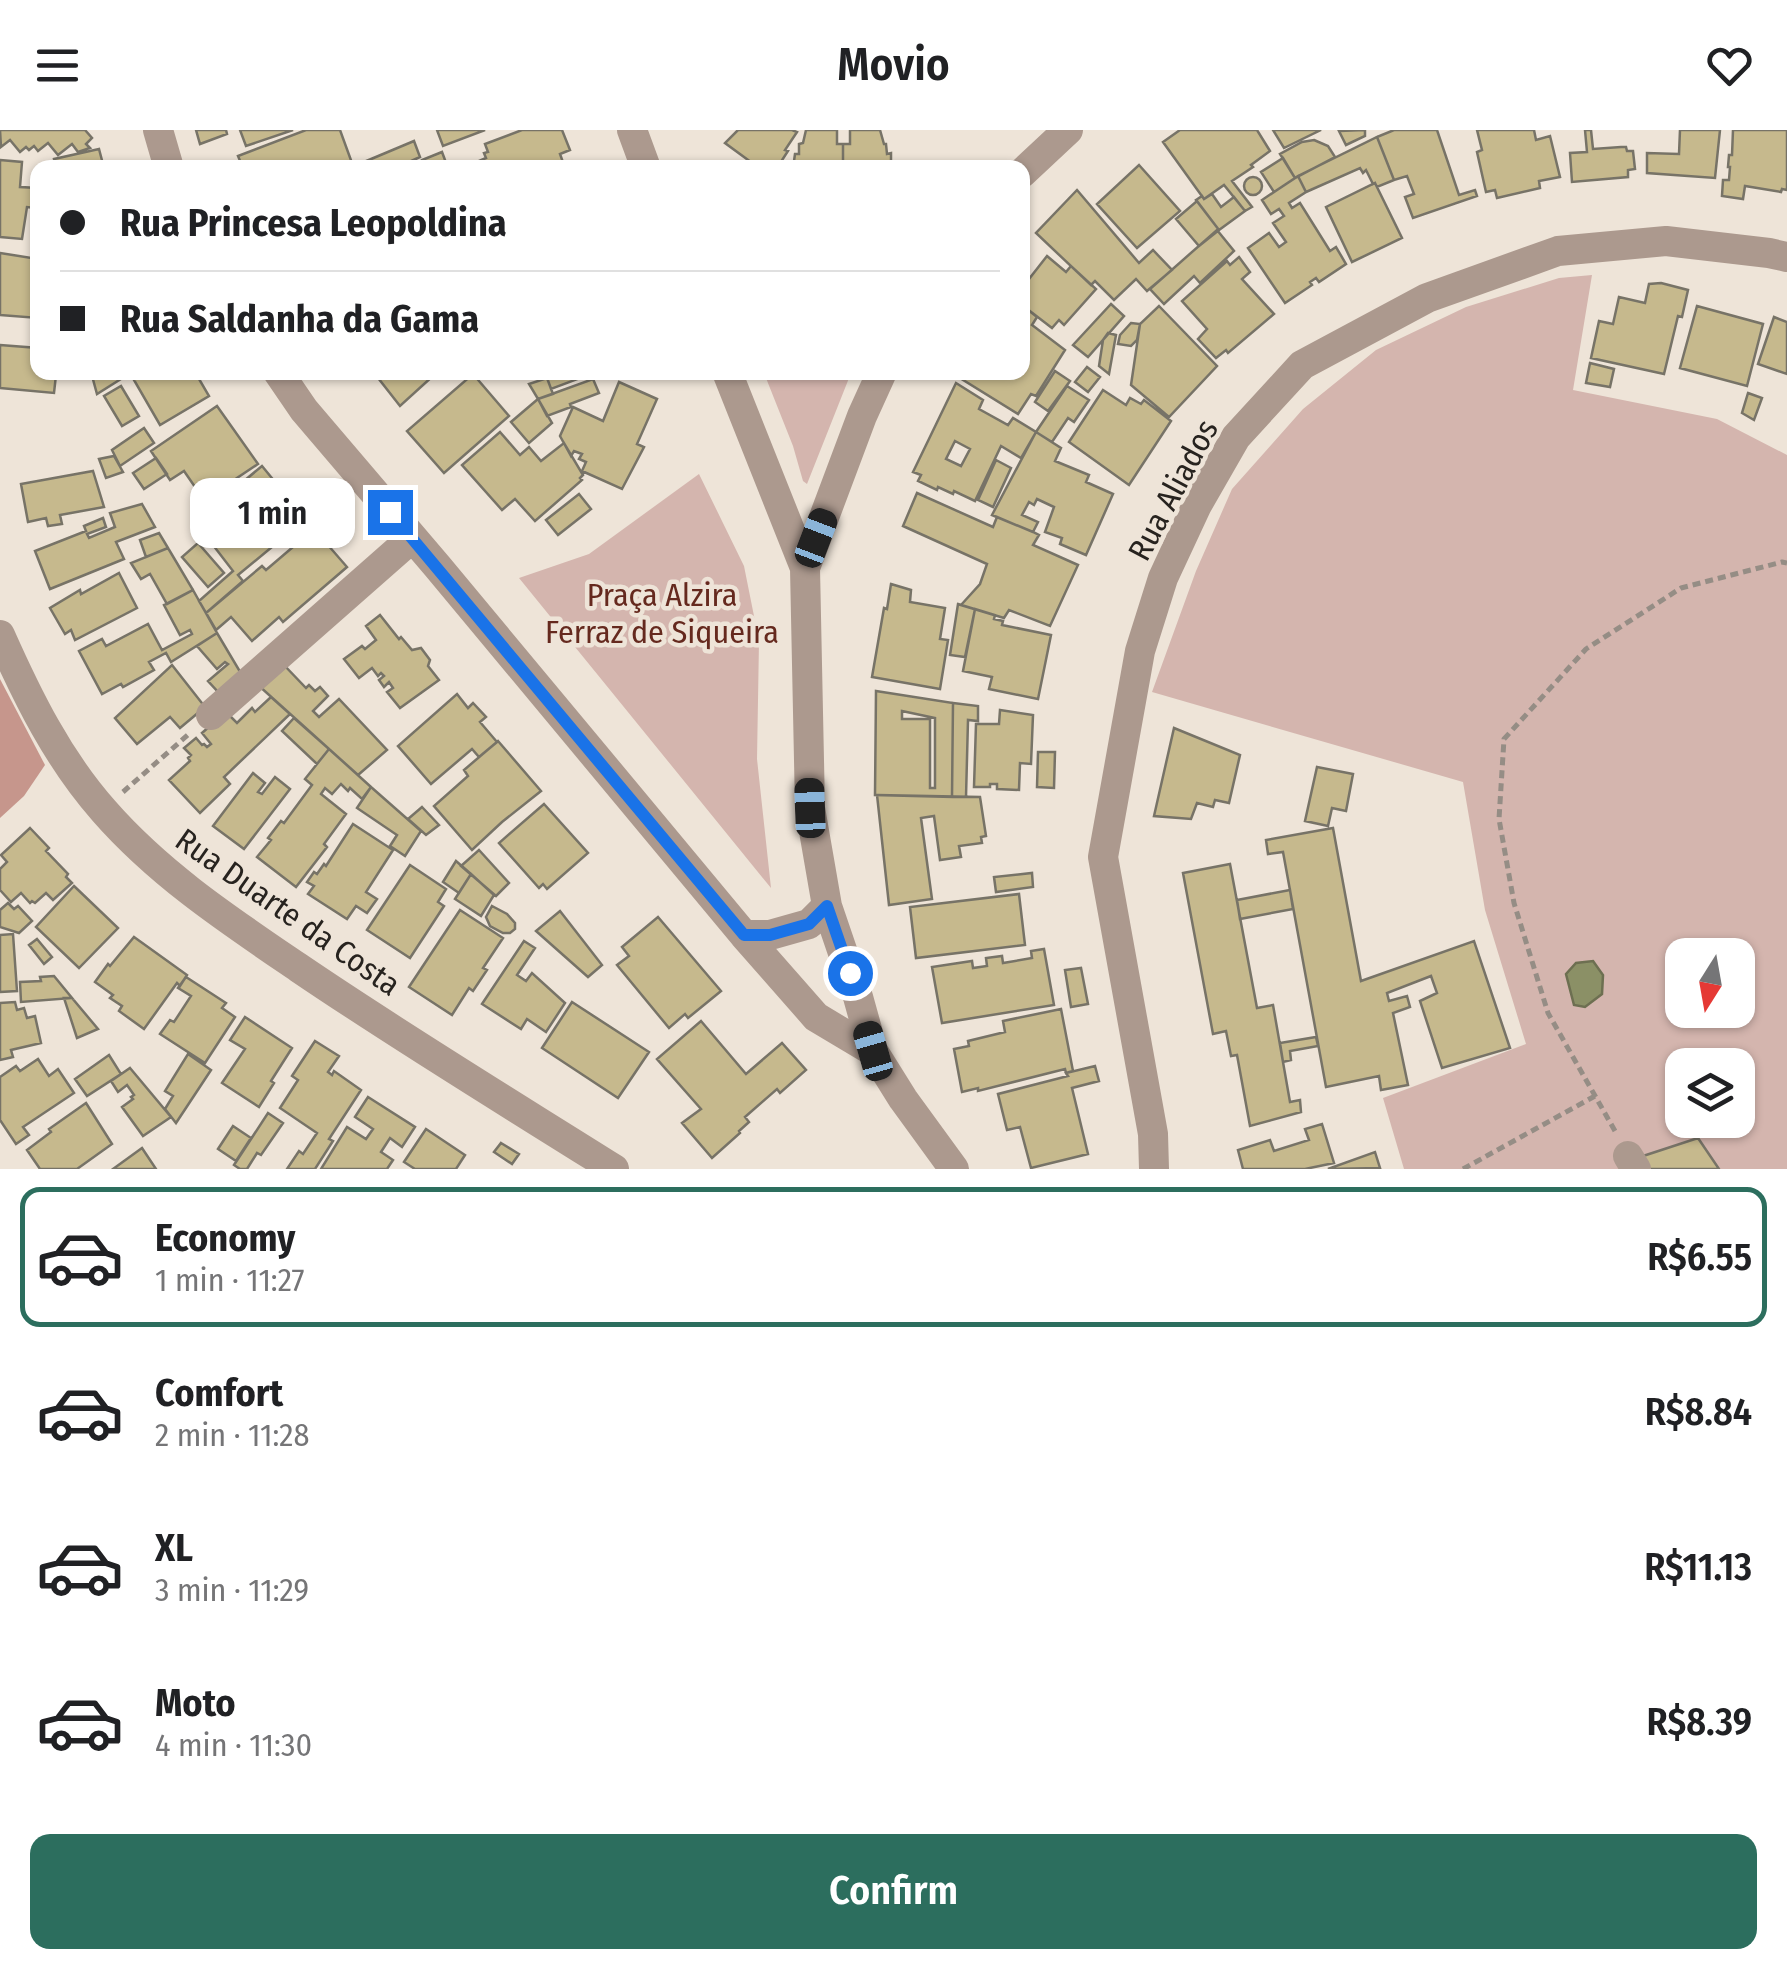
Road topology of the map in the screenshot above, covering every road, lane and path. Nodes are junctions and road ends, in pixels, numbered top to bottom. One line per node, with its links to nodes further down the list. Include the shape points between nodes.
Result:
1 (158, 130): 4 (street)
2 (632, 130): 5 (street)
3 (1068, 130): 6 (street)
4 (167, 160)
5 (643, 160)
6 (1030, 166)
7 (1787, 257): 24 (street, Rua Aliados, via 1666,241 1558,251 1427,298 1302,365 1236,437 1163,578 1140,651 1103,858)
8 (283, 380): 11 (street)
9 (730, 380): 13 (street)
10 (878, 380): 13 (street)
11 (412, 538): 15 (street); 18 (street)
12 (1787, 563): 20 (path, via 1681,588 1586,649 1504,740 1500,819 1514,902 1548,1013)
13 (805, 568): 17 (street, via 810,808)
14 (0, 635): 16 (street, Rua Duarte da Costa, via 26,696)
15 (210, 715): 16 (path)
16 (102, 810): 22 (street, Rua Duarte da Costa, via 200,901)
17 (827, 906): 18 (street, via 809,924); 19 (street)
18 (744, 935): 19 (street, via 816,1018)
19 (873, 1051): 23 (street)
20 (1595, 1096): 21 (path); 25 (path)
21 (1632, 1162)
22 (614, 1169)
23 (954, 1169)
24 (1154, 1169)
25 (1464, 1169)

